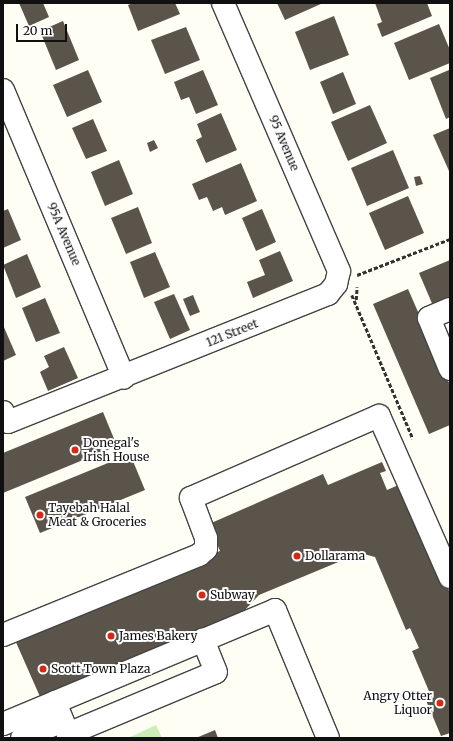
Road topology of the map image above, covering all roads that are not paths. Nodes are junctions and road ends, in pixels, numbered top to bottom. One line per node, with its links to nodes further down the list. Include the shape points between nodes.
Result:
1 (223, 3): 3 (street, 95 Avenue, via 339,271)
2 (3, 90): 6 (street, 95A Avenue)
3 (336, 284): 6 (street, 121 Street, via 328,294)
4 (450, 309): 5 (street, via 429,318)
5 (450, 368)
6 (124, 378): 7 (street, 121 Street, via 8,422)
7 (3, 412)
8 (450, 577): 9 (street, via 379,416 191,498 206,538 206,549 199,555)
9 (3, 635)
10 (203, 640): 11 (street); 11 (street, via 216,672 68,734); 14 (street, via 275,610)
11 (59, 712): 12 (street); 13 (street)
12 (3, 724)
13 (22, 738)
14 (328, 738)

